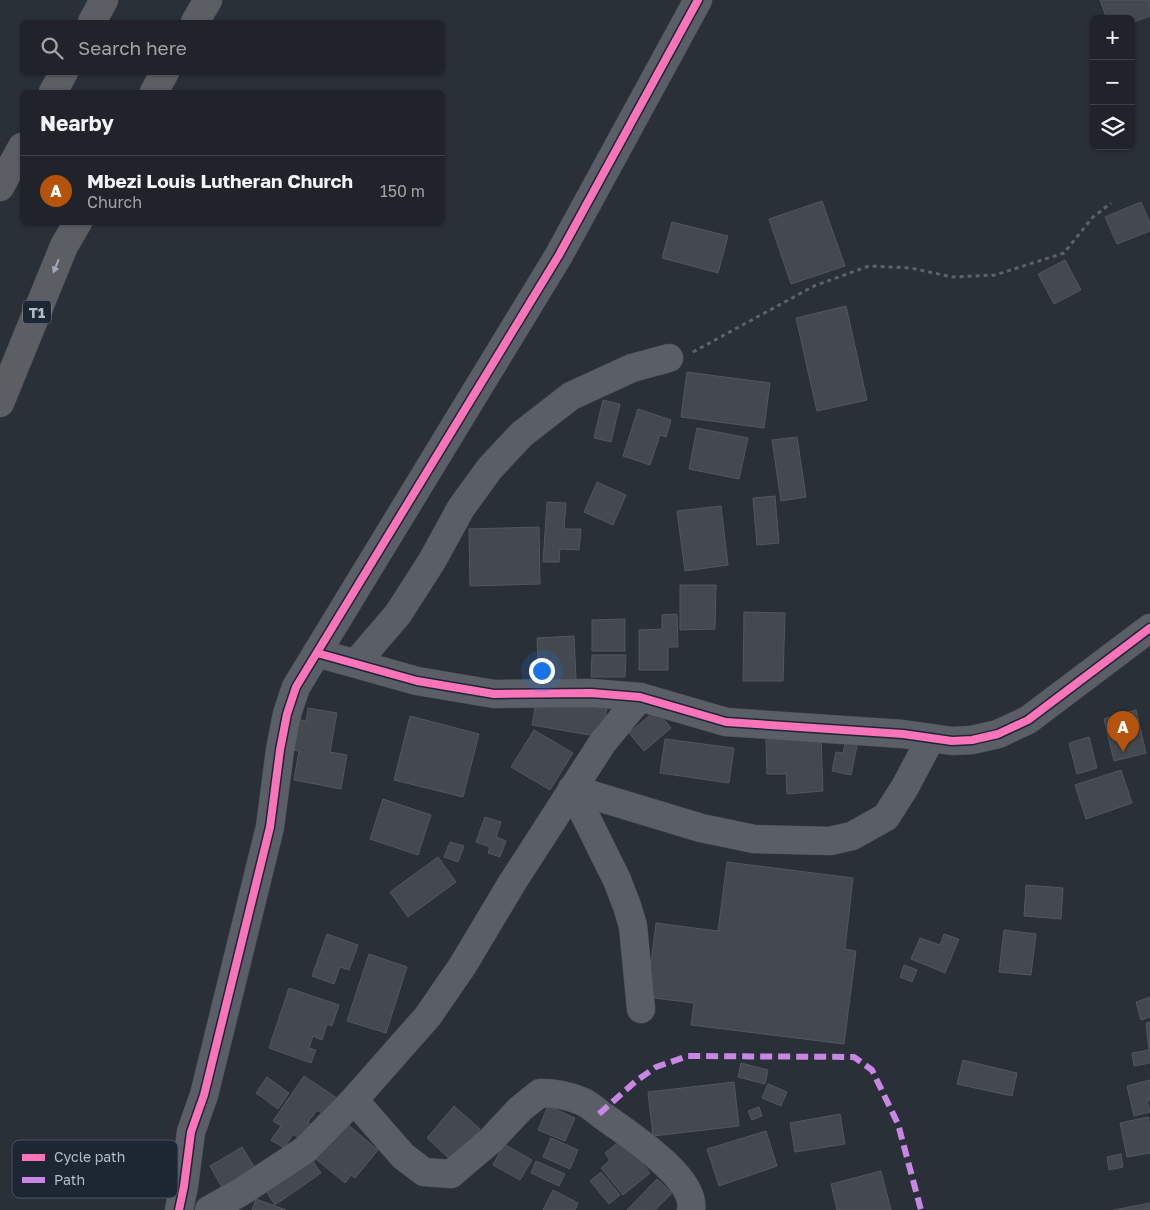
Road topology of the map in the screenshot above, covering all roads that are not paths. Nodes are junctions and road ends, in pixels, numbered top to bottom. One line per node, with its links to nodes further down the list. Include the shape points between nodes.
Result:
1 (104, 0): 4 (highway)
2 (208, 0): 5 (highway)
3 (698, 0): 16 (street, via 559,255)
4 (93, 20)
5 (196, 20)
6 (62, 75): 8 (highway)
7 (163, 75): 9 (highway)
8 (54, 90)
9 (155, 90)
10 (20, 151): 11 (highway)
11 (0, 187)
12 (76, 225): 14 (highway, T1, one-way to 14, via 64,246)
13 (669, 358): 17 (street, via 632,368 572,396 522,434 490,468 461,508 398,614)
14 (0, 402)
15 (1150, 628): 19 (street, via 1028,720 998,734 972,740)
16 (317, 653): 17 (street); 23 (street, via 296,687 287,714 270,827 204,1095 191,1132)
17 (356, 663): 18 (street, via 417,681 494,694 591,693)
18 (640, 697): 19 (street, via 726,722); 20 (street, via 603,742)
19 (931, 738): 20 (street, via 886,817 852,836 830,841 754,839 700,828)
20 (572, 789): 21 (street, via 627,906 633,926); 22 (street, via 428,1016)
21 (641, 1009)
22 (354, 1100): 24 (street, via 305,1150); 25 (street, via 403,1156 424,1172 451,1174 540,1093 561,1094 583,1101 646,1147 680,1178 692,1203)
23 (179, 1210)
24 (209, 1210)
25 (691, 1210)

